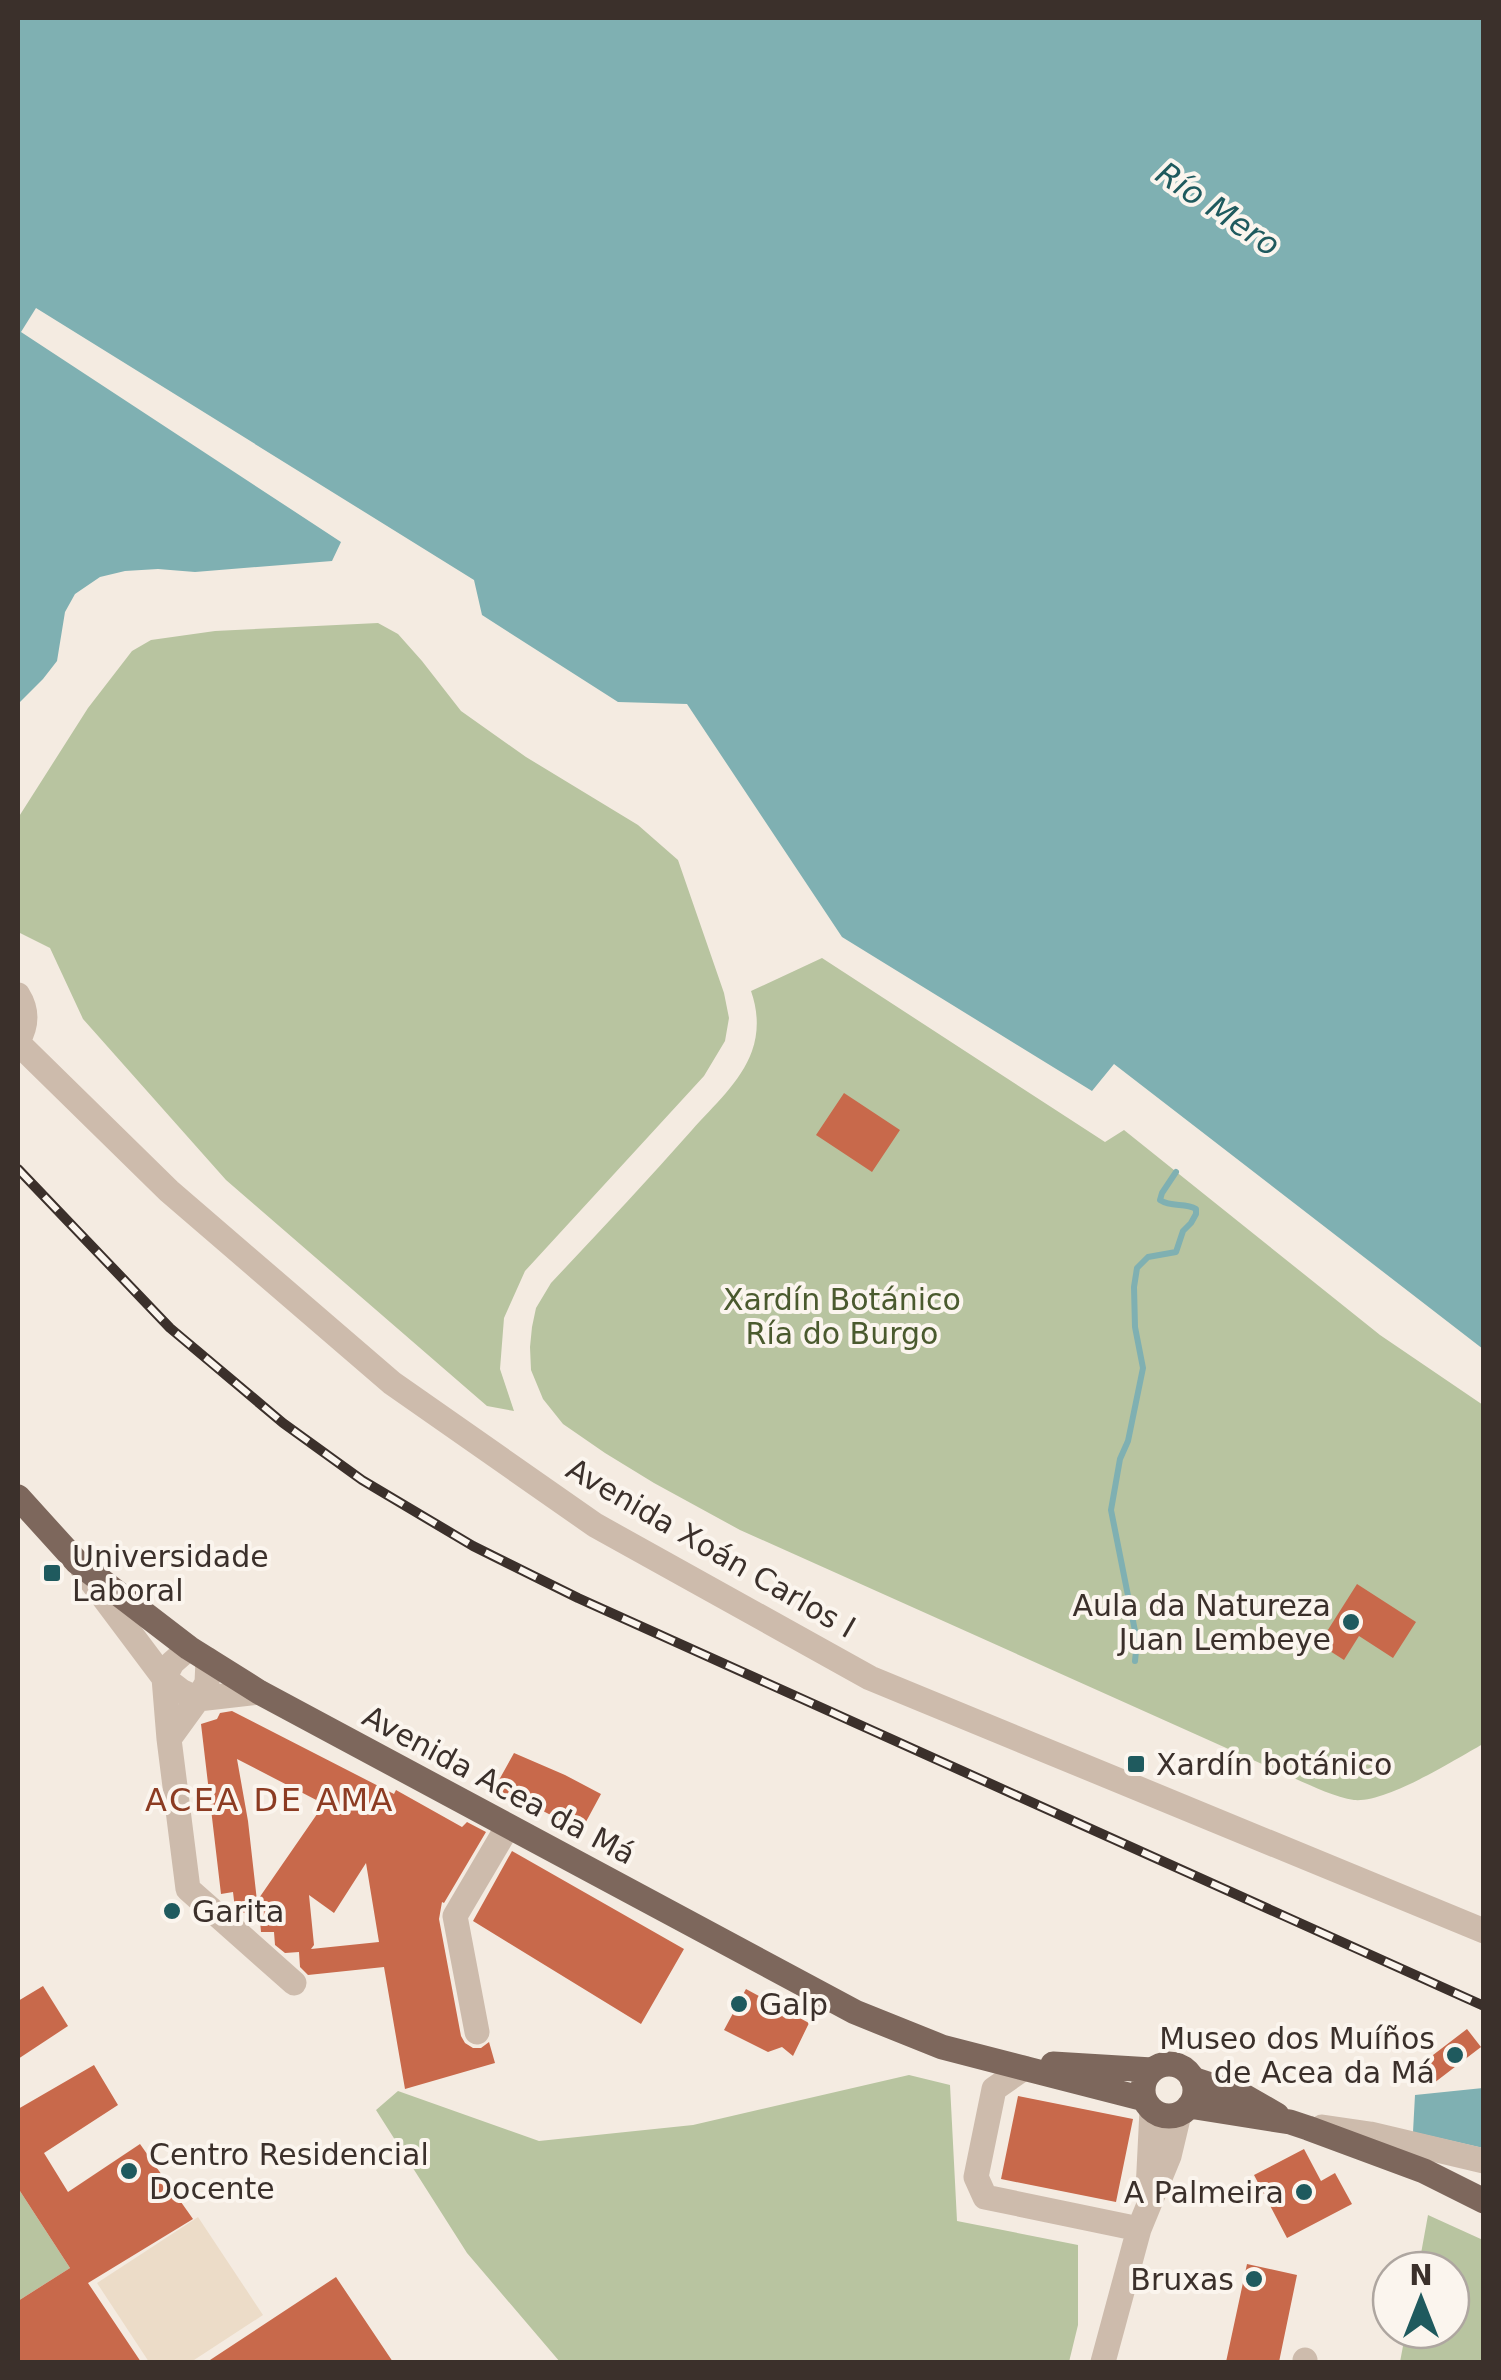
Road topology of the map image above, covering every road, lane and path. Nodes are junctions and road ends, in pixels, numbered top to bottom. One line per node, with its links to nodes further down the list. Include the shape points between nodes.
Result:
1 (18, 996): 2 (street, via 26,1021)
2 (18, 1042): 11 (street, Avenida Xoán Carlos I, via 169,1192 392,1384 595,1525 870,1678)
3 (18, 1497): 4 (main road, Avenida Acea da Má)
4 (77, 1562): 5 (main road, Avenida Acea da Má); 6 (street)
5 (199, 1654): 6 (street, via 172,1663); 7 (main road, Avenida Acea da Má); 8 (street, via 207,1683)
6 (164, 1678): 8 (street); 9 (street)
7 (259, 1692): 8 (street); 10 (main road, Avenida Acea da Má)
8 (198, 1699): 9 (street)
9 (169, 1739): 12 (street, via 188,1889)
10 (508, 1826): 13 (street, via 455,1916); 14 (main road, Avenida Acea da Má, via 855,2012)
11 (1484, 1931)
12 (294, 1983)
13 (477, 2032)
14 (993, 2060): 15 (main road); 16 (main road)
15 (1024, 2068): 18 (main road); 23 (street, via 994,2088 976,2177 985,2197)
16 (1152, 2070): 17 (main road, via 1174,2065); 18 (main road, via 1144,2083)
17 (1192, 2079): 19 (main road, via 1194,2093); 20 (main road, via 1244,2096)
18 (1148, 2104): 19 (main road, via 1165,2116); 23 (street)
19 (1184, 2110): 20 (main road); 23 (street)
20 (1290, 2122): 21 (street); 22 (main road, via 1398,2160)
21 (1484, 2161)
22 (1484, 2201)
23 (1143, 2220): 24 (street)
24 (1103, 2362)

